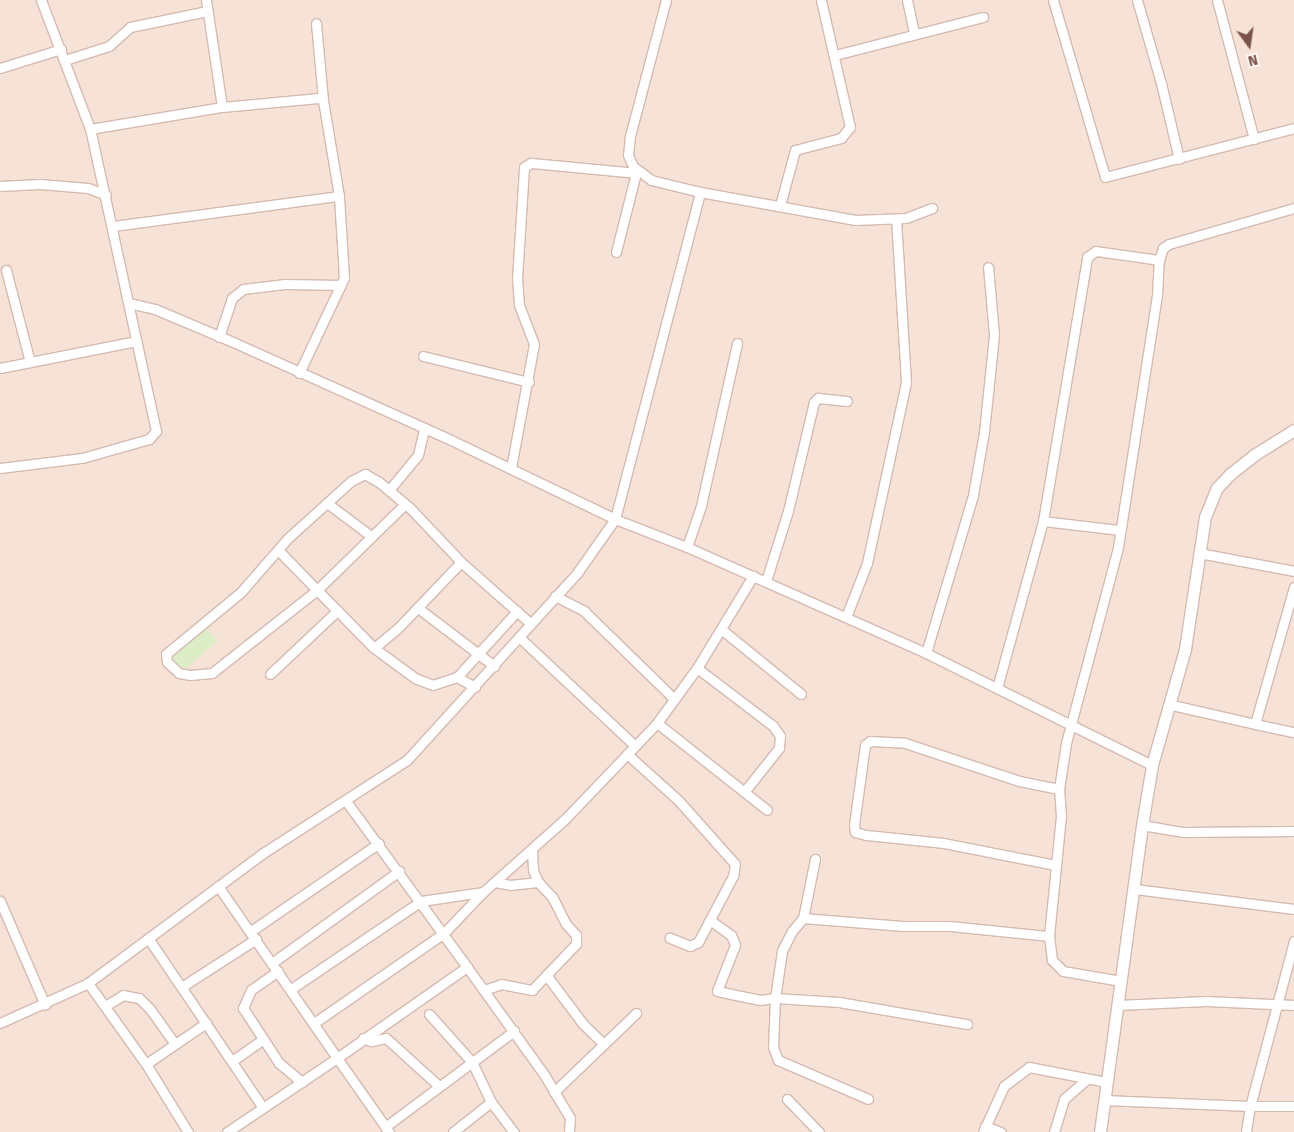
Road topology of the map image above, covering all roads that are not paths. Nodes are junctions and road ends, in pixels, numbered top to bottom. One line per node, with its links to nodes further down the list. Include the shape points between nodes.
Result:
1 (41, 0): 13 (street)
2 (206, 0): 9 (street)
3 (666, 0): 23 (street, via 630,136 628,155)
4 (821, 0): 14 (street)
5 (907, 0): 12 (street)
6 (1052, 0): 22 (street, via 1105,177)
7 (1137, 0): 22 (street, via 1162,83)
8 (1217, 0): 21 (street)
9 (208, 11): 15 (street, via 130,27 109,46); 18 (street)
10 (983, 17): 12 (street)
11 (316, 23): 17 (street)
12 (914, 34): 14 (street)
13 (61, 49): 15 (street); 16 (street)
14 (835, 55): 31 (street, via 850,127 841,138 795,150)
15 (65, 60): 20 (street)
16 (0, 68)
17 (323, 100): 18 (street); 30 (street)
18 (222, 107): 20 (street)
19 (1294, 128): 21 (street)
20 (90, 130): 24 (street)
21 (1254, 138): 22 (street)
22 (1179, 160)
23 (635, 170): 27 (street, via 651,180); 37 (street); 50 (street, via 531,163 524,167 518,279 519,305 534,344)
24 (103, 181): 26 (street); 29 (street)
25 (0, 186): 26 (street, via 40,184)
26 (88, 188): 29 (street)
27 (700, 192): 28 (street); 32 (street)
28 (714, 193): 31 (street); 32 (street)
29 (106, 195): 36 (street)
30 (339, 196): 36 (street); 41 (street, via 344,278)
31 (780, 205): 35 (street, via 855,220)
32 (697, 206): 59 (street)
33 (932, 208): 35 (street)
34 (1294, 208): 38 (street, via 1169,244 1163,248)
35 (896, 220): 76 (street, via 906,382 867,563)
36 (113, 226): 42 (street)
37 (616, 252)
38 (1159, 260): 60 (street, via 1096,251 1087,257); 61 (street, via 1157,294)
39 (988, 267): 81 (street, via 994,335 984,432 973,495)
40 (6, 270): 47 (street)
41 (341, 285): 43 (street, via 285,284 243,290 232,298); 49 (street)
42 (129, 303): 43 (street, via 155,309); 44 (street)
43 (219, 337): 49 (street)
44 (136, 341): 47 (street); 54 (street, via 156,426 153,437 82,458)
45 (737, 343): 63 (street, via 701,506)
46 (423, 356): 50 (street)
47 (30, 362): 48 (street)
48 (0, 368)
49 (299, 373): 52 (street)
50 (529, 382): 55 (street)
51 (847, 401): 69 (street, via 818,398 814,402 788,511)
52 (424, 428): 55 (street); 56 (street, via 418,454)
53 (1294, 430): 65 (street, via 1254,455 1217,488 1205,517)
54 (0, 468)
55 (511, 468): 59 (street)
56 (389, 490): 57 (street, via 365,474 350,481); 58 (street)
57 (328, 503): 62 (street); 64 (street)
58 (405, 504): 62 (street); 66 (street)
59 (615, 519): 63 (street); 72 (street, via 593,552)
60 (1043, 521): 61 (street); 88 (street)
61 (1120, 530): 93 (street, via 1101,621)
62 (371, 536): 71 (street)
63 (687, 547): 68 (street)
64 (278, 550): 71 (street); 71 (street, via 241,592 170,649 166,654 167,662 179,673 212,673)
65 (1199, 553): 67 (street); 91 (street, via 1185,649)
66 (461, 562): 73 (street); 75 (street)
67 (1294, 571)
68 (754, 576): 69 (street); 78 (street)
69 (766, 581): 76 (street)
70 (1294, 587): 94 (street)
71 (317, 590): 74 (street)
72 (555, 596): 77 (street); 90 (street, via 584,611)
73 (418, 608): 80 (street); 82 (street)
74 (338, 610): 80 (street); 85 (street)
75 (517, 612): 77 (street); 82 (street)
76 (846, 617): 81 (street)
77 (530, 623): 79 (street)
78 (721, 629): 84 (street); 89 (street)
79 (519, 637): 83 (street); 96 (street)
80 (374, 648): 86 (street, via 428,684 438,685)
81 (926, 653): 88 (street)
82 (478, 654): 83 (street); 86 (street)
83 (494, 666): 87 (street)
84 (697, 668): 90 (street); 100 (street, via 773,726 780,736 779,748)
85 (270, 674)
86 (457, 677): 87 (street)
87 (475, 687): 101 (street, via 407,760)
88 (997, 688): 93 (street)
89 (801, 694)
90 (673, 698): 92 (street)
91 (1172, 705): 94 (street); 98 (street)
92 (656, 723): 96 (street); 100 (street)
93 (1069, 723): 98 (street); 99 (street)
94 (1255, 724): 95 (street)
95 (1294, 732)
96 (635, 746): 97 (street)
97 (627, 754): 106 (street); 119 (street, via 679,801 731,856 733,876)
98 (1152, 765): 103 (street)
99 (1059, 788): 108 (street, via 1061,816); 108 (street, via 1019,781 905,743 870,740 864,745 854,825 857,833 899,841 944,843)
100 (744, 792): 102 (street)
101 (346, 801): 105 (street); 112 (street)
102 (767, 810)
103 (1142, 825): 104 (street, via 1182,832); 113 (street)
104 (1294, 831)
105 (379, 843): 109 (street); 121 (street)
106 (532, 849): 110 (street); 111 (street, via 533,870)
107 (815, 859): 118 (street)
108 (1055, 865): 122 (street)
109 (399, 871): 116 (street); 126 (street)
110 (495, 882): 111 (street, via 510,885); 114 (street)
111 (538, 882): 128 (street, via 553,898 576,938 574,949)
112 (218, 886): 121 (street); 123 (street)
113 (1135, 889): 117 (street); 129 (street)
114 (483, 892): 116 (street); 120 (street)
115 (0, 901): 136 (street)
116 (421, 901): 120 (street); 132 (street)
117 (1294, 909)
118 (803, 918): 122 (street, via 903,926 958,926); 134 (street, via 782,951)
119 (710, 920): 124 (street, via 694,945); 134 (street, via 731,935 735,945 717,991 760,1000)
120 (444, 934): 127 (street); 143 (street)
121 (254, 935): 126 (street); 131 (street)
122 (1049, 936): 129 (street, via 1052,960 1063,971)
123 (148, 938): 130 (street); 131 (street)
124 (670, 938)
125 (1294, 941): 135 (street)
126 (275, 966): 132 (street); 148 (street, via 244,1000 243,1008)
127 (468, 967): 133 (street); 147 (street)
128 (546, 976): 133 (street, via 532,990 501,984); 150 (street, via 583,1024)
129 (1121, 981): 137 (street)
130 (88, 982): 136 (street); 139 (street)
131 (183, 986): 142 (street)
132 (291, 990): 143 (street)
133 (484, 990): 146 (street)
134 (775, 998): 145 (street, via 839,1002); 161 (street, via 774,1047 778,1060)
135 (1275, 1004): 137 (street, via 1206,1001); 138 (street); 164 (street)
136 (45, 1005): 144 (street)
137 (1117, 1005): 157 (street)
138 (1294, 1005)
139 (105, 1006): 149 (street, via 123,995 139,998); 154 (street)
140 (636, 1013): 150 (street)
141 (428, 1014): 153 (street)
142 (206, 1022): 149 (street); 152 (street)
143 (314, 1023): 151 (street)
144 (0, 1024)
145 (967, 1024)
146 (514, 1031): 153 (street); 159 (street)
147 (362, 1038): 151 (street); 158 (street, via 371,1041 386,1038)
148 (262, 1040): 152 (street); 156 (street, via 279,1063)
149 (175, 1044): 154 (street)
150 (604, 1044): 159 (street)
151 (337, 1058): 156 (street); 167 (street)
152 (232, 1061): 166 (street)
153 (472, 1062): 158 (street); 163 (street)
154 (146, 1064): 169 (street)
155 (1086, 1080): 157 (street); 168 (street, via 1028,1067 1004,1086); 176 (street, via 1064,1099)
156 (302, 1082): 166 (street)
157 (1106, 1082): 162 (street)
158 (439, 1086): 167 (street)
159 (554, 1092): 173 (street, via 570,1118)
160 (787, 1099): 174 (street)
161 (868, 1099)
162 (1104, 1100): 164 (street); 177 (street)
163 (492, 1102): 171 (street); 172 (street)
164 (1250, 1106): 165 (street); 178 (street)
165 (1294, 1106)
166 (263, 1108): 170 (street)
167 (387, 1129)
168 (984, 1129): 175 (street)
169 (188, 1132)
170 (227, 1132)
171 (453, 1132)
172 (514, 1132)
173 (569, 1132)
174 (819, 1132)
175 (1001, 1132)
176 (1054, 1132)
177 (1100, 1132)
178 (1246, 1132)

